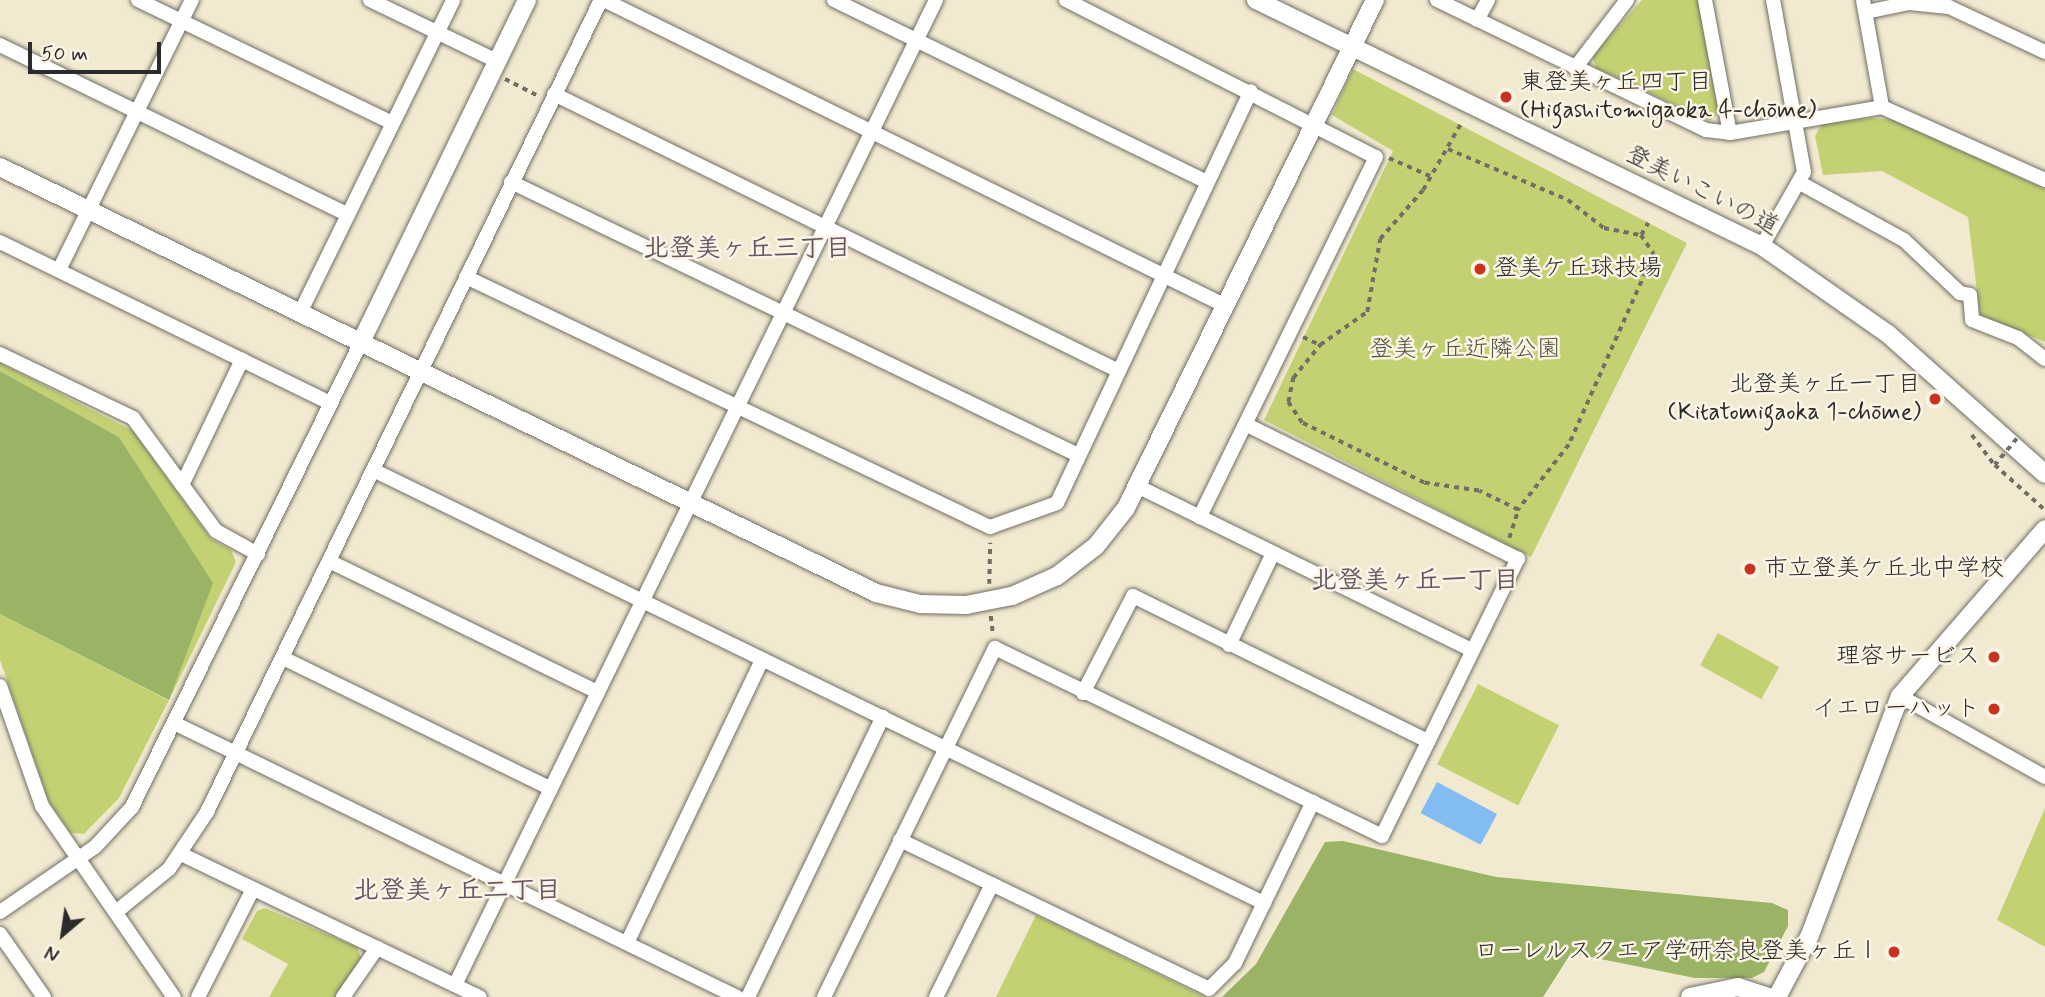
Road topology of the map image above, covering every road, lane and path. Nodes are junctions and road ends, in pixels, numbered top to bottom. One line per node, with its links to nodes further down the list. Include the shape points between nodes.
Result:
1 (138, 0): 19 (street)
2 (192, 0): 19 (street)
3 (370, 0): 20 (street)
4 (453, 0): 20 (street)
5 (527, 0): 25 (street)
6 (602, 0): 28 (street); 35 (street)
7 (834, 0): 21 (street)
8 (936, 0): 21 (street)
9 (1066, 0): 27 (street)
10 (1256, 0): 23 (street, 登美いこいの道)
11 (1374, 0): 23 (street)
12 (1437, 0): 18 (street)
13 (1488, 0): 18 (street)
14 (1627, 0): 26 (street)
15 (1705, 0): 36 (street)
16 (1773, 0): 31 (street)
17 (1864, 6): 24 (street, via 1909,3 1949,7); 29 (street)
18 (1477, 20): 26 (street)
19 (181, 22): 30 (street); 32 (street)
20 (437, 33): 25 (street); 32 (street)
21 (917, 40): 35 (street); 43 (street)
22 (0, 45): 30 (street)
23 (1352, 47): 33 (street); 51 (street, 登美いこいの道)
24 (2045, 52)
25 (495, 67): 28 (path); 58 (street)
26 (1575, 68): 36 (street, via 1684,122)
27 (1251, 91): 33 (street); 43 (street)
28 (552, 97): 42 (street); 48 (street)
29 (1882, 107): 31 (street); 41 (street)
30 (137, 112): 45 (street); 46 (street)
31 (1795, 121): 36 (street); 44 (street)
32 (392, 122): 46 (street)
33 (1318, 124): 38 (street); 55 (street)
34 (1460, 125): 37 (path)
35 (871, 132): 48 (street); 53 (street)
36 (1730, 132)
37 (1448, 149): 40 (path); 49 (path, via 1568,200 1604,228)
38 (1376, 157): 40 (path); 66 (street)
39 (0, 167): 45 (street)
40 (1432, 177): 76 (path, via 1380,239 1367,312 1320,345 1293,378 1288,402 1302,423 1424,483 1479,491)
41 (2045, 180)
42 (511, 182): 54 (street); 57 (street)
43 (1207, 182): 53 (street)
44 (1802, 184): 51 (street); 60 (street, via 1904,240 1960,293 1970,295 1972,320 2018,338)
45 (88, 211): 52 (street); 56 (street)
46 (348, 215): 56 (street)
47 (1648, 223): 49 (path)
48 (826, 224): 57 (street); 63 (street)
49 (1642, 235): 76 (path, via 1653,266 1624,331 1569,444)
50 (0, 242): 52 (street)
51 (1762, 246): 72 (street, 登美いこいの道, via 1888,334)
52 (59, 270): 61 (street)
53 (1167, 272): 55 (street); 63 (street)
54 (466, 277): 62 (street); 65 (street)
55 (1226, 306): 74 (street)
56 (300, 313): 58 (street)
57 (783, 314): 65 (street); 69 (street)
58 (361, 342): 62 (street); 64 (street)
59 (0, 354): 73 (street, via 133,418)
60 (2045, 359)
61 (243, 360): 64 (street); 73 (street)
62 (420, 371): 71 (street); 75 (street)
63 (1119, 371): 69 (street)
64 (330, 403): 82 (street)
65 (737, 408): 69 (street, via 978,525 1057,503); 75 (street)
66 (1247, 425): 78 (street); 80 (street)
67 (1972, 436): 70 (path)
68 (2017, 439): 70 (path, bridge)
69 (1078, 455)
70 (1996, 465): 77 (path, bridge)
71 (373, 470): 83 (street); 84 (street)
72 (2045, 474)
73 (182, 485): 82 (street, via 216,531)
74 (1139, 487): 75 (street, via 1112,528 1077,562 1035,587 966,605 920,604 876,593); 78 (street)
75 (691, 504): 84 (street)
76 (1517, 510): 80 (path)
77 (2045, 510)
78 (1200, 517): 81 (street)
79 (2045, 529): 92 (street)
80 (1502, 551): 86 (street, via 1518,559)
81 (1273, 553): 85 (street); 86 (street)
82 (258, 554): 94 (street)
83 (331, 562): 87 (street); 90 (street)
84 (643, 602): 88 (street); 90 (street)
85 (1229, 645): 91 (street, via 1133,596); 95 (street)
86 (1472, 650): 95 (street)
87 (282, 658): 97 (street); 99 (street)
88 (762, 660): 93 (street); 111 (street)
89 (0, 686): 103 (street, via 42,806)
90 (598, 692): 99 (street)
91 (1083, 693): 96 (street, via 995,648); 100 (street)
92 (1900, 696): 98 (street); 125 (street, via 1810,935)
93 (883, 717): 96 (street); 120 (street)
94 (176, 724): 97 (street); 103 (street, via 132,807)
95 (1429, 741): 100 (street, via 1382,836)
96 (944, 747): 101 (street); 107 (street)
97 (236, 753): 102 (street); 104 (street)
98 (2045, 778)
99 (551, 789): 104 (street)
100 (1313, 802): 107 (street)
101 (900, 840): 105 (street); 121 (street)
102 (181, 853): 106 (street); 109 (street)
103 (76, 860): 108 (street); 109 (street)
104 (505, 884): 111 (street); 113 (street)
105 (992, 884): 107 (street, via 1209,989 1235,963); 122 (street)
106 (253, 889): 112 (street); 116 (street)
107 (1264, 903)
108 (0, 912)
109 (116, 912): 115 (street)
110 (0, 934): 114 (street)
111 (627, 943): 119 (street)
112 (377, 948): 113 (street); 117 (street)
113 (455, 985): 118 (street)
114 (44, 997)
115 (173, 997)
116 (198, 997)
117 (342, 997)
118 (479, 997)
119 (737, 997)
120 (748, 997)
121 (824, 997)
122 (936, 997)
123 (1690, 997): 124 (street, via 1738,988)
124 (1769, 997)
125 (1777, 997)

